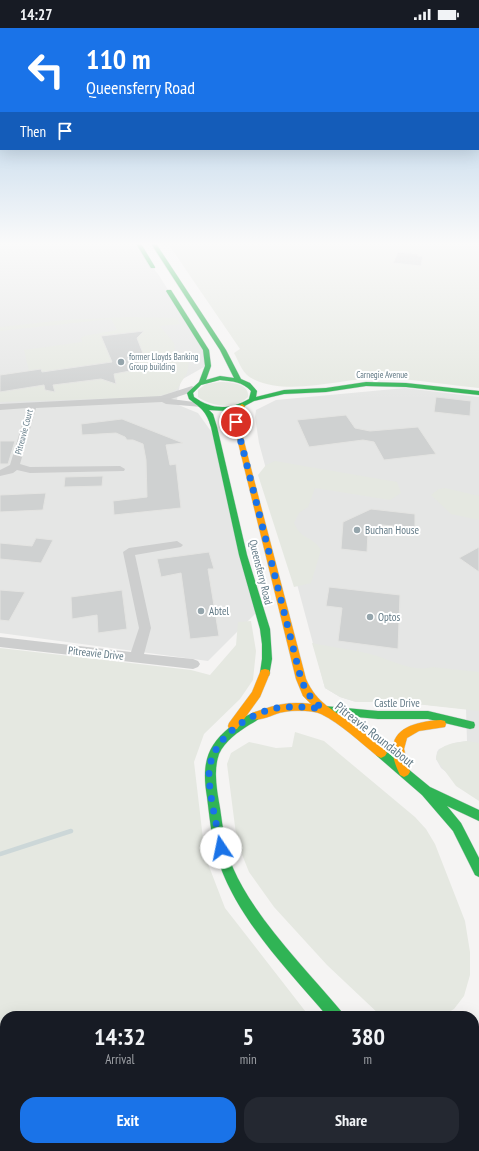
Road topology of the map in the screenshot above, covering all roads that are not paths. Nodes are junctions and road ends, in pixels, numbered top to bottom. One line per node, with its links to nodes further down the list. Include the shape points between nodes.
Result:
1 (171, 294): 4 (main road, via 206,350 208,366)
2 (186, 294): 3 (main road, via 223,350)
3 (238, 380): 4 (main road, via 220,378); 5 (main road)
4 (202, 382): 6 (main road)
5 (251, 386): 7 (main road); 9 (main road, via 254,391)
6 (192, 389): 10 (street, via 162,399); 12 (main road, Queensferry Road, via 191,398)
7 (284, 392): 8 (main road, Carnegie Avenue, via 383,383); 9 (main road)
8 (479, 393)
9 (252, 400): 13 (main road)
10 (141, 401): 11 (street); 12 (street, via 168,401)
11 (32, 405): 14 (street); 15 (street, Pitreavie Court)
12 (201, 406): 13 (main road, via 222,409); 24 (main road, Queensferry Road, via 210,414 214,427 268,656 266,672 258,692)
13 (242, 406): 22 (main road, Queensferry Road, via 236,422 301,679 307,693)
14 (0, 407)
15 (15, 466): 16 (street, via 30,470); 17 (street, Pitreavie Court)
16 (120, 469)
17 (0, 473)
18 (177, 545): 20 (street, via 129,552 144,628)
19 (0, 642): 20 (street, Pitreavie Drive)
20 (136, 658): 21 (street, Pitreavie Drive)
21 (193, 664)
22 (323, 709): 23 (main road, Castle Drive, via 378,715 428,715); 24 (main road, Pitreavie Roundabout, via 293,706 275,709 251,718); 25 (main road, Pitreavie Roundabout, via 352,729)
23 (475, 726): 25 (main road, Castle Drive, via 428,724 408,729 399,740 396,752)
24 (225, 736): 29 (main road, Pitreavie Roundabout, via 217,746 211,761 209,776 221,848 230,875 259,922)
25 (404, 772): 26 (main road, Pitreavie Roundabout)
26 (426, 791): 27 (main road); 28 (main road, Pitreavie Roundabout, via 457,827)
27 (479, 816)
28 (479, 871)
29 (332, 1011)

